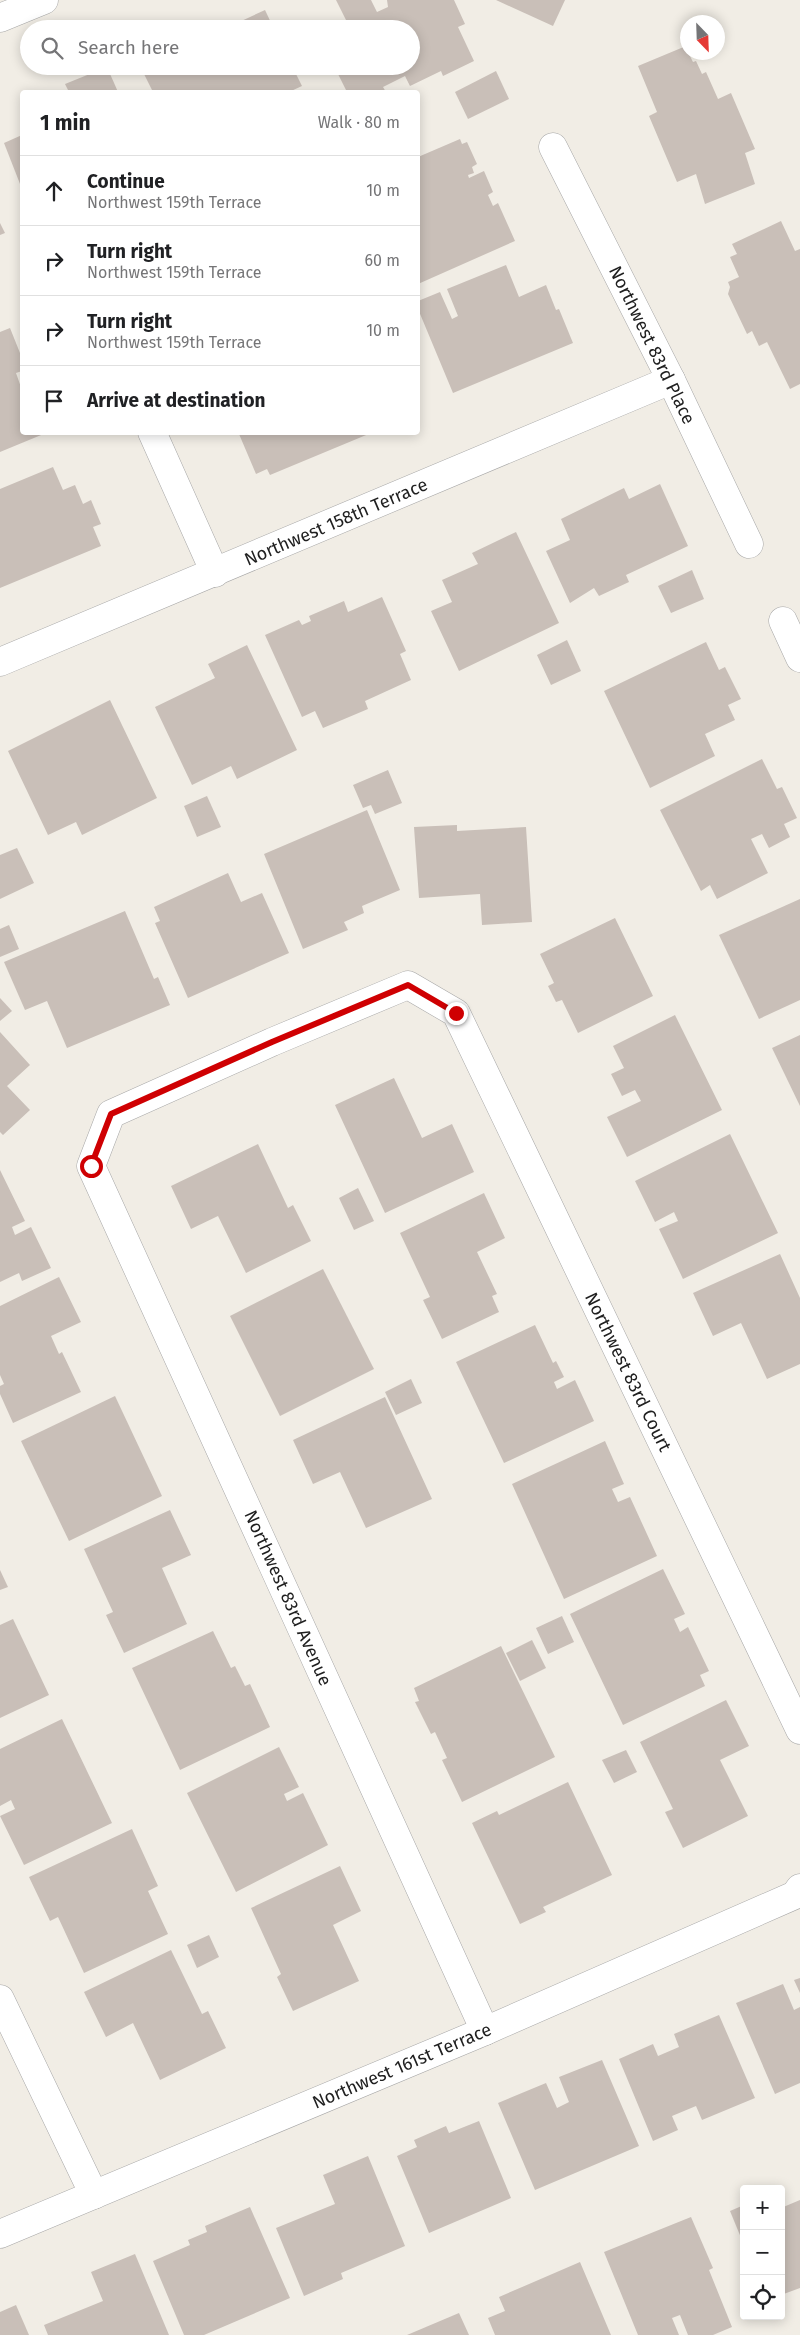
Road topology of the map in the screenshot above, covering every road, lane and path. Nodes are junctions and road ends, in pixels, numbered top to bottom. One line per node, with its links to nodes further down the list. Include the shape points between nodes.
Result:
1 (44, 0): 2 (street)
2 (0, 18)
3 (553, 147): 4 (street, Northwest 83rd Place)
4 (672, 380): 6 (street, Northwest 83rd Place); 7 (street, Northwest 158th Terrace)
5 (153, 435): 7 (street)
6 (749, 544)
7 (215, 573): 10 (street, Northwest 158th Terrace)
8 (782, 621): 9 (street)
9 (800, 658)
10 (0, 662)
11 (91, 1166): 12 (street, Northwest 83rd Court, via 111,1114 272,1042 408,985 456,1013); 15 (street, Northwest 83rd Avenue)
12 (800, 1730)
13 (800, 1888): 15 (street, Northwest 161st Terrace, via 794,1895)
14 (0, 1999): 16 (street)
15 (485, 2031): 16 (street, Northwest 161st Terrace)
16 (94, 2195): 17 (street, Northwest 161st Terrace)
17 (0, 2234)

